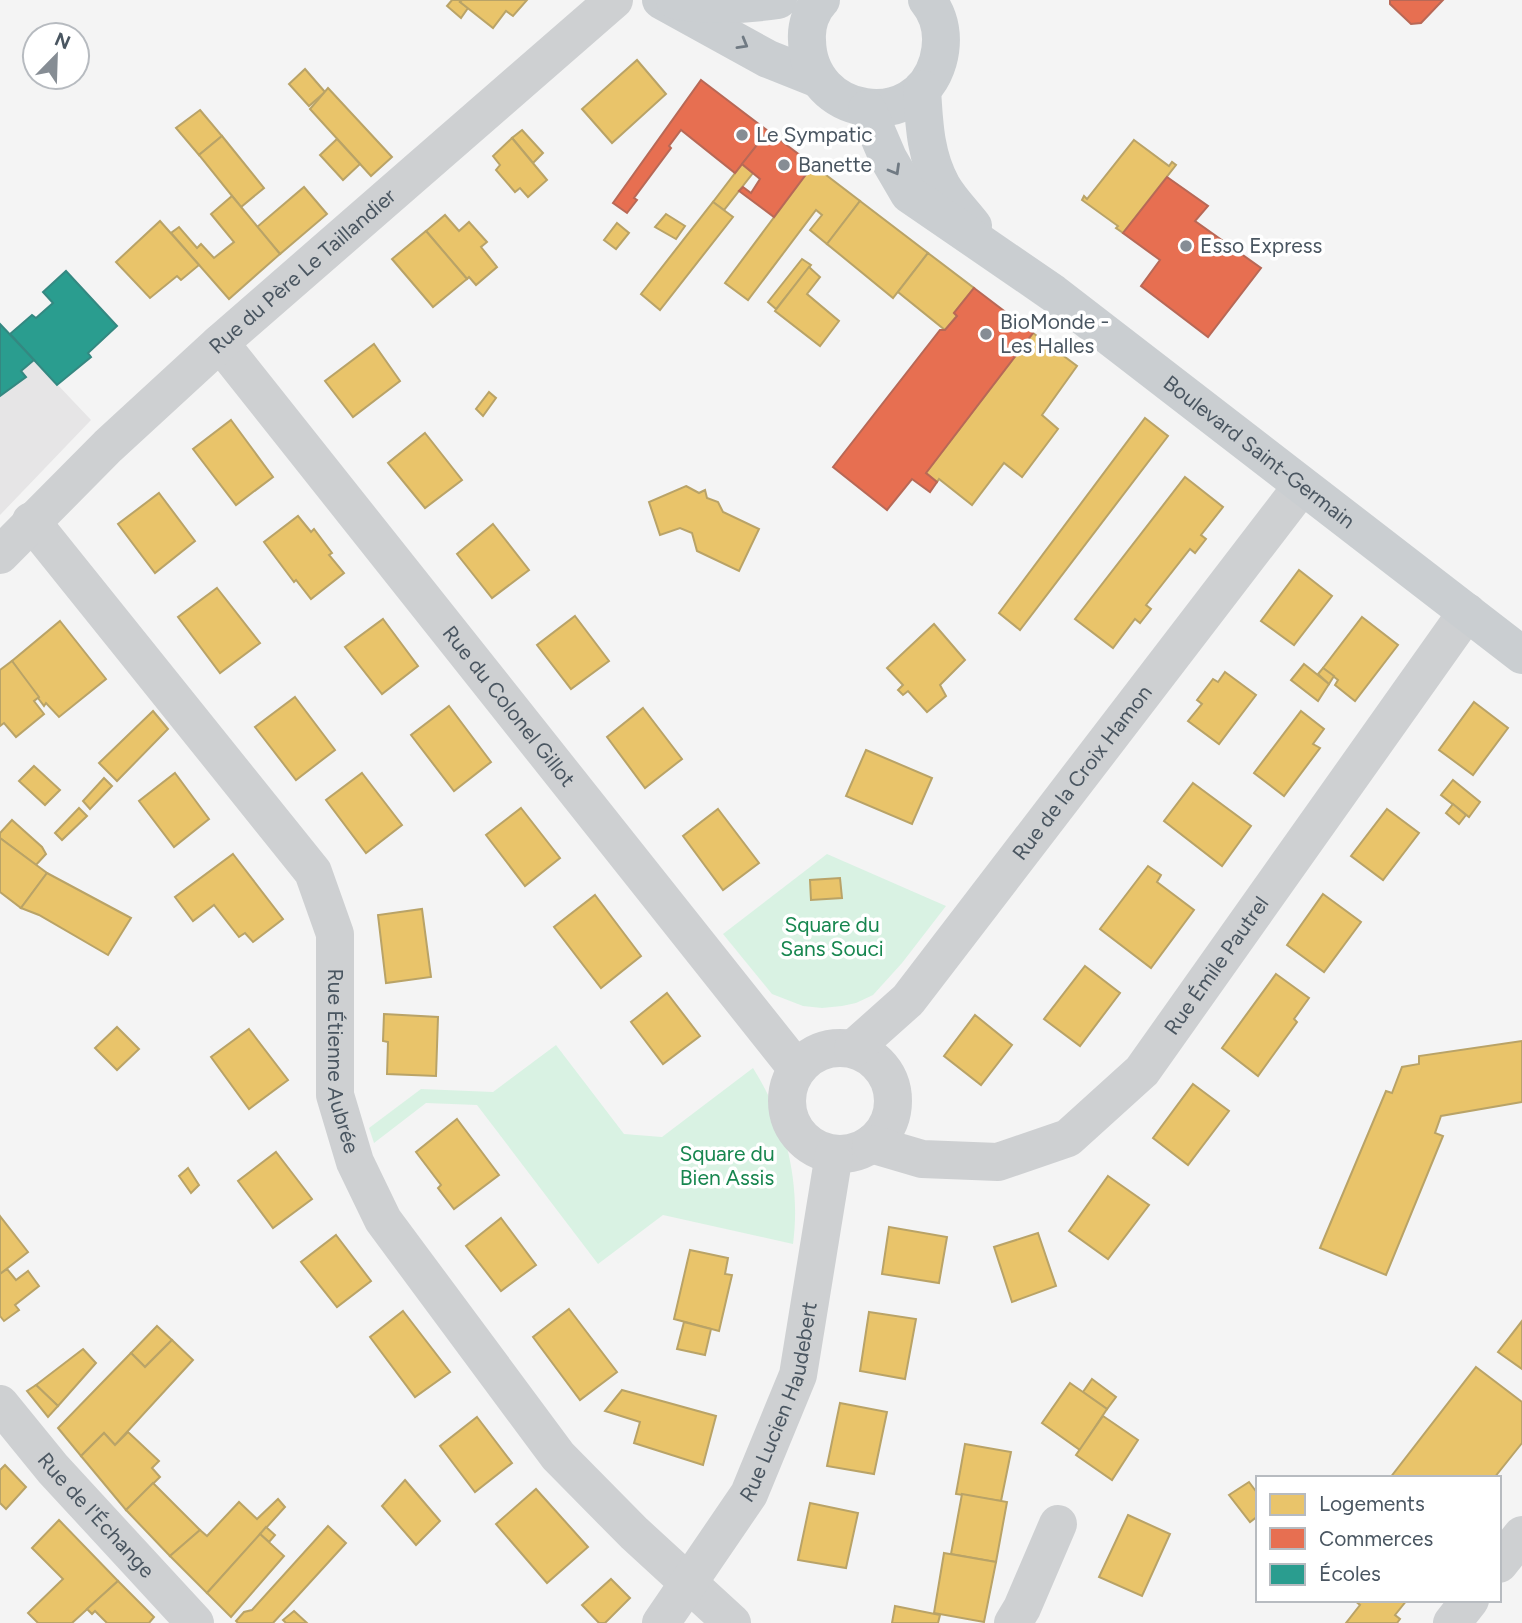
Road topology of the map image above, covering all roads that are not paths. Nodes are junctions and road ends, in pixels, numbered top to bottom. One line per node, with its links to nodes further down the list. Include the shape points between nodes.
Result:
1 (614, 0): 11 (street, Rue du Père Le Taillandier)
2 (661, 0): 7 (main road, one-way to 7, via 768,59)
3 (675, 0): 4 (main road, via 738,4)
4 (778, 0)
5 (811, 2): 7 (main road, via 807,54)
6 (931, 3): 8 (main road, via 941,29 941,51 935,72)
7 (816, 78): 9 (main road, via 838,99)
8 (922, 89): 9 (main road, via 897,105); 10 (main road, Boulevard Saint-Germain, via 930,158 943,187)
9 (867, 108): 10 (main road, Boulevard Saint-Germain, one-way to 10, via 909,194)
10 (993, 252): 12 (main road, Boulevard Saint-Germain, via 1053,293)
11 (220, 343): 13 (street, Rue du Père Le Taillandier); 18 (street, Rue du Colonel Gillot)
12 (1302, 486): 15 (main road, Boulevard Saint-Germain); 17 (street, Rue de la Croix Hamon, via 908,1000)
13 (31, 521): 14 (street, Rue du Père Le Taillandier); 25 (street, Rue Étienne Aubrée, via 313,872 335,934 335,1095 355,1162 383,1220 558,1456)
14 (0, 555)
15 (1467, 612): 16 (main road, Boulevard Saint-Germain); 19 (street, Rue Émile Pautrel, via 1142,1071 1068,1138 998,1162 922,1159)
16 (1522, 655)
17 (853, 1049): 18 (street, via 817,1052); 19 (street, via 875,1060 893,1092 893,1111 885,1131)
18 (797, 1069): 20 (street, via 789,1086 791,1123 816,1149)
19 (872, 1144): 20 (street, via 852,1153)
20 (834, 1154): 25 (street, Rue Lucien Haudebert, via 798,1375 749,1494)
21 (0, 1404): 27 (street, Rue de l'Échange, via 53,1469)
22 (1058, 1524): 30 (street)
23 (1522, 1535): 24 (street)
24 (1501, 1561)
25 (689, 1585): 28 (street, Rue Lucien Haudebert); 29 (street, Rue Étienne Aubrée)
26 (1468, 1602): 31 (street)
27 (195, 1623)
28 (661, 1623)
29 (732, 1623)
30 (1013, 1623)
31 (1452, 1623)

